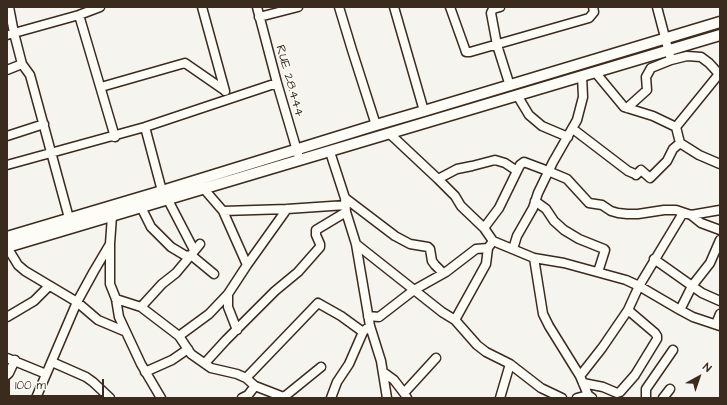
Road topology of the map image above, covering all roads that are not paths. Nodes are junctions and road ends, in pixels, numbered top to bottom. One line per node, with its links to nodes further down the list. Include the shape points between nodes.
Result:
1 (9, 7): 15 (street)
2 (100, 7): 12 (street)
3 (202, 7): 28 (street)
4 (257, 7): 13 (street, RUE 28.444)
5 (298, 7): 13 (street)
6 (339, 7): 34 (street)
7 (394, 7): 32 (street)
8 (450, 7): 18 (street, via 466,52)
9 (500, 7): 18 (street, via 493,9 491,14)
10 (593, 7): 18 (street, via 594,12 589,18)
11 (657, 7): 17 (street)
12 (79, 15): 15 (street); 27 (street)
13 (259, 17): 25 (street, RUE 28.444)
14 (720, 22): 17 (main road)
15 (11, 34): 20 (street)
16 (720, 35): 19 (main road)
17 (666, 39): 19 (street); 26 (main road)
18 (497, 44): 26 (street)
19 (670, 55): 22 (main road); 23 (street, via 701,57); 31 (street, via 651,68 646,77 647,90)
20 (22, 64): 21 (street); 33 (street, via 30,75)
21 (7, 70)
22 (595, 72): 24 (main road); 31 (street)
23 (720, 74): 35 (street)
24 (582, 76): 29 (main road); 37 (street, via 583,97)
25 (277, 83): 30 (street); 43 (street, RUE 28.444)
26 (510, 86): 32 (main road)
27 (100, 87): 28 (street, via 185,63); 40 (street)
28 (224, 90): 30 (street)
29 (517, 96): 38 (main road); 41 (street, via 529,115 542,126)
30 (228, 99): 36 (street)
31 (627, 108): 35 (street)
32 (424, 112): 34 (main road)
33 (44, 124): 39 (street); 45 (street)
34 (376, 125): 43 (main road)
35 (676, 127): 42 (street)
36 (145, 128): 40 (street); 53 (street)
37 (573, 129): 41 (street); 42 (street, via 628,171 636,175 641,170 650,178)
38 (390, 134): 44 (main road); 51 (street)
39 (7, 136)
40 (115, 136): 45 (street)
41 (568, 137): 50 (street)
42 (680, 143): 47 (street)
43 (296, 149): 46 (street, RUE 28.444); 53 (main road)
44 (330, 152): 46 (main road); 55 (street)
45 (51, 153): 48 (street); 62 (street)
46 (300, 160): 52 (main road)
47 (720, 164)
48 (7, 165)
49 (517, 171): 50 (street, via 524,162); 51 (street, via 495,160 457,169); 63 (street, via 502,202)
50 (548, 171): 54 (street); 60 (street, via 567,179 589,203 602,205 611,211 638,214 676,210)
51 (438, 178): 63 (street, via 461,206)
52 (204, 189): 53 (main road); 59 (street)
53 (165, 195): 56 (main road); 62 (main road); 71 (street)
54 (535, 201): 72 (street, via 529,217 516,236); 76 (street, via 546,209 564,230 605,250)
55 (346, 205): 57 (street); 68 (street); 77 (street, via 410,244 428,247 432,261); 96 (street, via 316,230 320,247 298,272 275,291)
56 (141, 207): 61 (main road); 71 (street, via 151,227 171,247 186,256)
57 (287, 209): 59 (street); 75 (street)
58 (720, 209): 60 (street)
59 (223, 211): 75 (street)
60 (687, 214): 64 (street); 74 (street)
61 (112, 216): 67 (street); 70 (main road)
62 (69, 218): 65 (main road)
63 (484, 228): 69 (street)
64 (720, 230)
65 (7, 237)
66 (720, 240): 81 (street, via 710,263)
67 (110, 244): 84 (street, via 110,284); 86 (street)
68 (356, 244): 82 (street); 91 (street)
69 (490, 245): 72 (street); 77 (street, via 476,249); 93 (street, via 486,264)
70 (7, 247): 79 (street, via 18,265)
71 (195, 250): 78 (street); 87 (street)
72 (513, 250): 73 (street)
73 (534, 258): 76 (street); 114 (street, via 543,314)
74 (654, 260): 80 (street); 81 (street)
75 (247, 265): 83 (street)
76 (598, 272): 80 (street)
77 (443, 273): 82 (street)
78 (214, 274)
79 (49, 286): 86 (street); 92 (street, via 34,301)
80 (639, 286): 88 (street); 89 (street)
81 (692, 286): 85 (street); 89 (street)
82 (414, 290): 91 (street, via 379,317); 93 (street)
83 (228, 294): 96 (street, via 228,307); 99 (street, via 209,314)
84 (116, 299): 87 (street); 97 (street)
85 (720, 301)
86 (77, 302): 97 (street, via 98,320); 105 (street)
87 (141, 308): 99 (street)
88 (628, 310): 114 (street); 114 (street, via 657,336 635,375 617,393)
89 (680, 310): 94 (street)
90 (720, 314): 94 (street)
91 (368, 316): 95 (street)
92 (7, 318)
93 (455, 320): 107 (street, via 476,345)
94 (718, 325)
95 (370, 326): 98 (street); 110 (street)
96 (237, 330): 106 (street)
97 (124, 331): 109 (street)
98 (363, 332): 113 (street, via 318,303); 124 (street, via 350,364 337,382)
99 (179, 336): 100 (street)
100 (188, 350): 106 (street); 109 (street)
101 (673, 350): 129 (street, via 646,390)
102 (7, 358): 104 (street)
103 (436, 358): 117 (street)
104 (15, 360): 111 (street); 112 (street)
105 (52, 362): 111 (street); 121 (street, via 86,377)
106 (205, 363): 113 (street, via 215,370)
107 (510, 364): 126 (street); 127 (street, via 541,388)
108 (321, 367): 118 (street)
109 (146, 372): 122 (street)
110 (383, 372): 117 (street, via 394,380); 125 (street)
111 (46, 374): 120 (street)
112 (7, 375)
113 (246, 378): 115 (street)
114 (582, 380): 119 (street)
115 (255, 386): 118 (street); 123 (street)
116 (670, 389): 130 (street)
117 (406, 395)
118 (281, 397)
119 (591, 397): 128 (street)
120 (36, 398)
121 (110, 398)
122 (161, 398)
123 (242, 398)
124 (330, 398)
125 (387, 398)
126 (500, 398)
127 (562, 398)
128 (577, 398)
129 (646, 398)
130 (663, 398)

